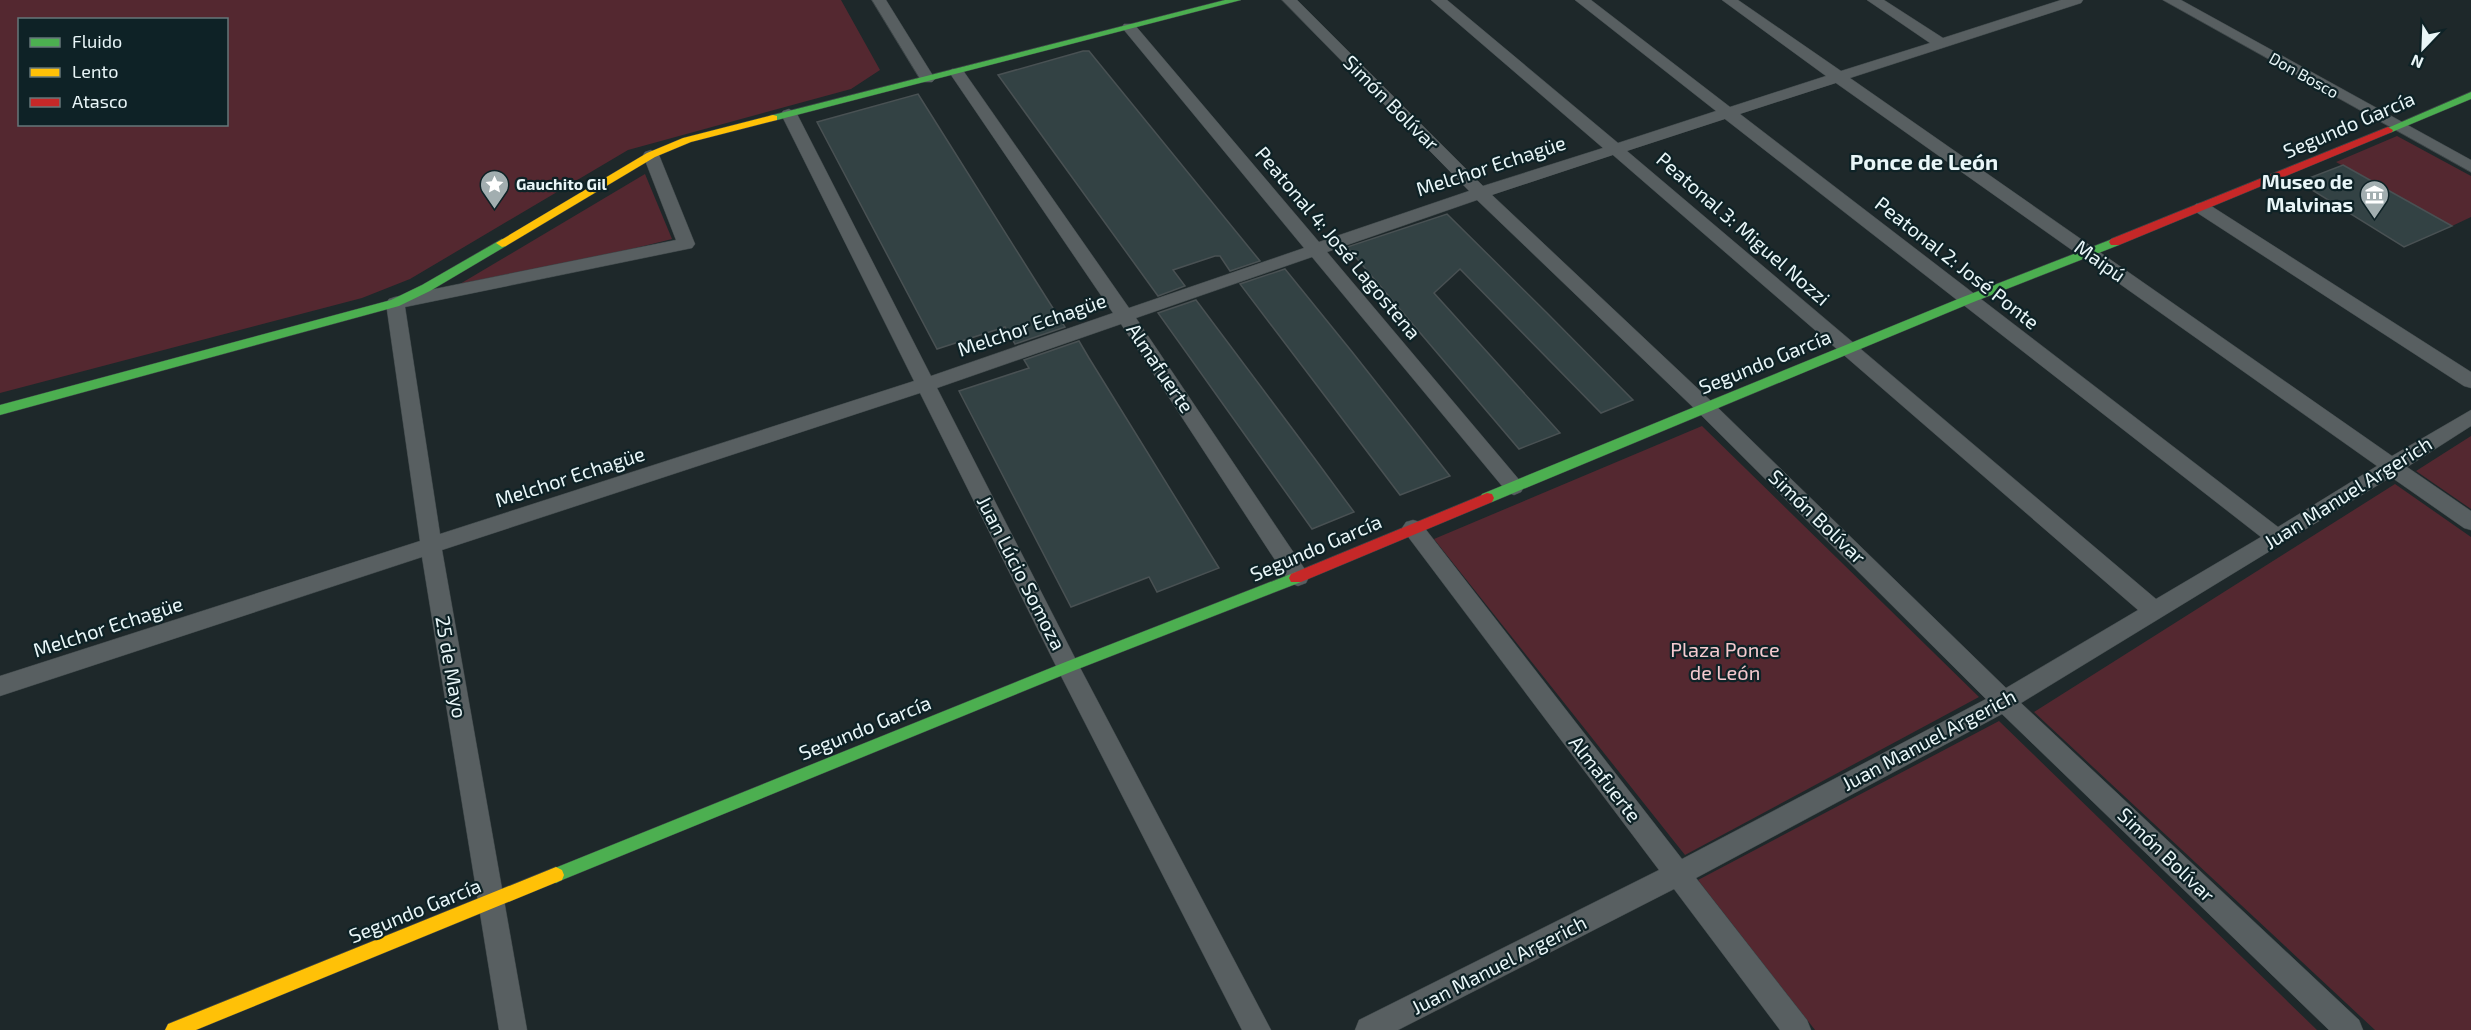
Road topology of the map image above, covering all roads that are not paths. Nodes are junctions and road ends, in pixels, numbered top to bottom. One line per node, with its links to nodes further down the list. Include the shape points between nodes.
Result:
1 (879, 0): 14 (street)
2 (1236, 0): 10 (street)
3 (1289, 0): 22 (street, Simón Bolívar)
4 (1438, 0): 19 (street, Peatonal 3: Miguel Nozzi)
5 (1582, 0): 16 (street, Peatonal 2: José Ponte)
6 (1729, 0): 13 (street, Maipú)
7 (1874, 0): 11 (street)
8 (2076, 0): 11 (street, Melchor Echagüe)
9 (2169, 0): 18 (street, Don Bosco)
10 (1129, 27): 12 (street); 24 (street, Peatonal 4: José Lagostena)
11 (1942, 44): 13 (street, Melchor Echagüe)
12 (957, 72): 14 (street); 28 (street, Almafuerte)
13 (1839, 78): 16 (street, Melchor Echagüe); 25 (street, Maipú)
14 (927, 79): 17 (street)
15 (2471, 95): 18 (street, Segundo García)
16 (1729, 113): 19 (street, Melchor Echagüe); 26 (street, Peatonal 2: José Ponte)
17 (789, 114): 20 (street, via 687,140); 31 (street, Juan Lúcio Somoza)
18 (2397, 126): 21 (street, Don Bosco); 23 (street, Segundo García)
19 (1617, 149): 22 (street, Melchor Echagüe); 29 (street, Peatonal 3: Miguel Nozzi)
20 (651, 155): 27 (street); 27 (street, via 686,244)
21 (2471, 167)
22 (1480, 193): 24 (street, Melchor Echagüe); 32 (street, Simón Bolívar)
23 (2202, 208): 25 (street, Segundo García); 30 (street)
24 (1314, 250): 28 (street, Melchor Echagüe); 36 (street, Peatonal 4: José Lagostena)
25 (2089, 253): 26 (street, Segundo García); 35 (street, Maipú)
26 (1967, 300): 29 (street, Segundo García); 39 (street, Peatonal 2: José Ponte)
27 (395, 303): 33 (street); 40 (street, 25 de Mayo)
28 (1125, 316): 31 (street, Melchor Echagüe); 41 (street, Almafuerte)
29 (1847, 350): 32 (street, Segundo García); 42 (street, Peatonal 3: Miguel Nozzi)
30 (2471, 381)
31 (927, 384): 40 (street, Melchor Echagüe); 43 (street, Juan Lúcio Somoza)
32 (1705, 407): 36 (street, Segundo García); 45 (street, Simón Bolívar)
33 (0, 410)
34 (2471, 417): 35 (street, Juan Manuel Argerich)
35 (2392, 467): 37 (street, Maipú); 39 (street, Juan Manuel Argerich)
36 (1514, 487): 38 (street, Segundo García)
37 (2471, 522)
38 (1413, 528): 41 (street, Segundo García); 46 (street, Almafuerte)
39 (2277, 538): 42 (street, Juan Manuel Argerich)
40 (431, 546): 44 (street, Melchor Echagüe); 47 (street, 25 de Mayo)
41 (1298, 578): 43 (street, Segundo García)
42 (2152, 610): 45 (street, Juan Manuel Argerich)
43 (1068, 667): 47 (street, Segundo García); 50 (street, Juan Lúcio Somoza)
44 (0, 686)
45 (2004, 701): 46 (street, Juan Manuel Argerich); 53 (street, Simón Bolívar)
46 (1678, 874): 51 (street, Juan Manuel Argerich); 52 (street, Almafuerte)
47 (490, 901): 48 (street, Segundo García); 49 (street, 25 de Mayo)
48 (174, 1030)
49 (513, 1030)
50 (1257, 1030)
51 (1370, 1030)
52 (1797, 1030)
53 (2349, 1030)

